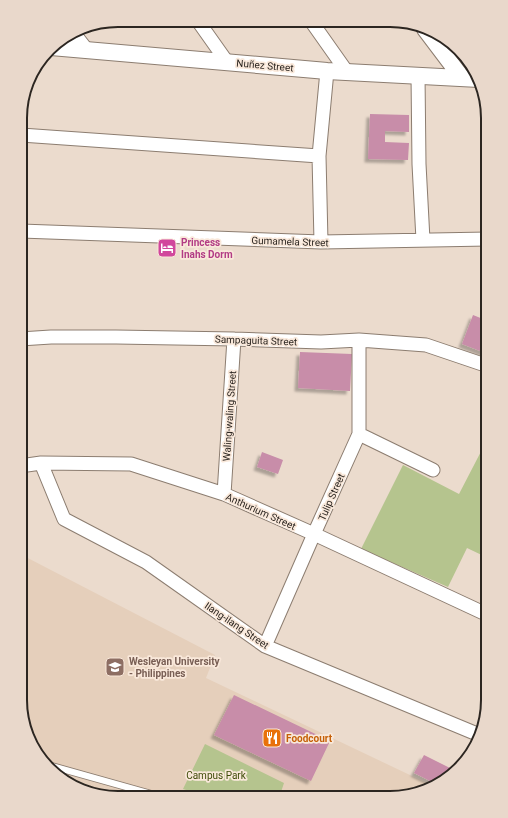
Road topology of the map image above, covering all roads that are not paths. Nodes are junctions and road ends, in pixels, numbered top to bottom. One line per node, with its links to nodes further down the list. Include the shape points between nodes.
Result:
1 (203, 27): 7 (street)
2 (315, 27): 9 (street)
3 (77, 37): 6 (street)
4 (432, 37): 11 (street)
5 (60, 48): 6 (street, Nuñez Street)
6 (87, 50): 7 (street, Nuñez Street)
7 (227, 62): 8 (street, Nuñez Street)
8 (327, 70): 9 (street, Nuñez Street); 14 (street)
9 (347, 72): 10 (street, Nuñez Street)
10 (418, 76): 11 (street, Nuñez Street); 16 (street)
11 (462, 78): 12 (street, Nuñez Street)
12 (472, 79)
13 (27, 135): 14 (street)
14 (319, 156): 18 (street)
15 (27, 231): 18 (street, Gumamela Street)
16 (423, 240): 17 (street, Gumamela Street); 18 (street, Gumamela Street)
17 (481, 240)
18 (321, 242)
19 (27, 339): 20 (street, Sampaguita Street)
20 (234, 339): 21 (street, Sampaguita Street, via 321,342); 27 (street, Waling-waling Street)
21 (359, 340): 22 (street, Sampaguita Street, via 426,345); 23 (street, Tulip Street)
22 (481, 364)
23 (359, 434): 26 (street); 28 (street, Tulip Street)
24 (41, 463): 25 (street, Anthurium Street); 27 (street, Anthurium Street, via 131,464); 30 (street, Ilang-ilang Street, via 64,519 146,562)
25 (27, 465)
26 (433, 470)
27 (224, 494): 28 (street, Anthurium Street)
28 (314, 534): 29 (street, Anthurium Street); 30 (street, Tulip Street)
29 (481, 612)
30 (265, 646): 31 (street, Ilang-ilang Street)
31 (475, 733)
32 (58, 768): 33 (lane)
33 (141, 791)

